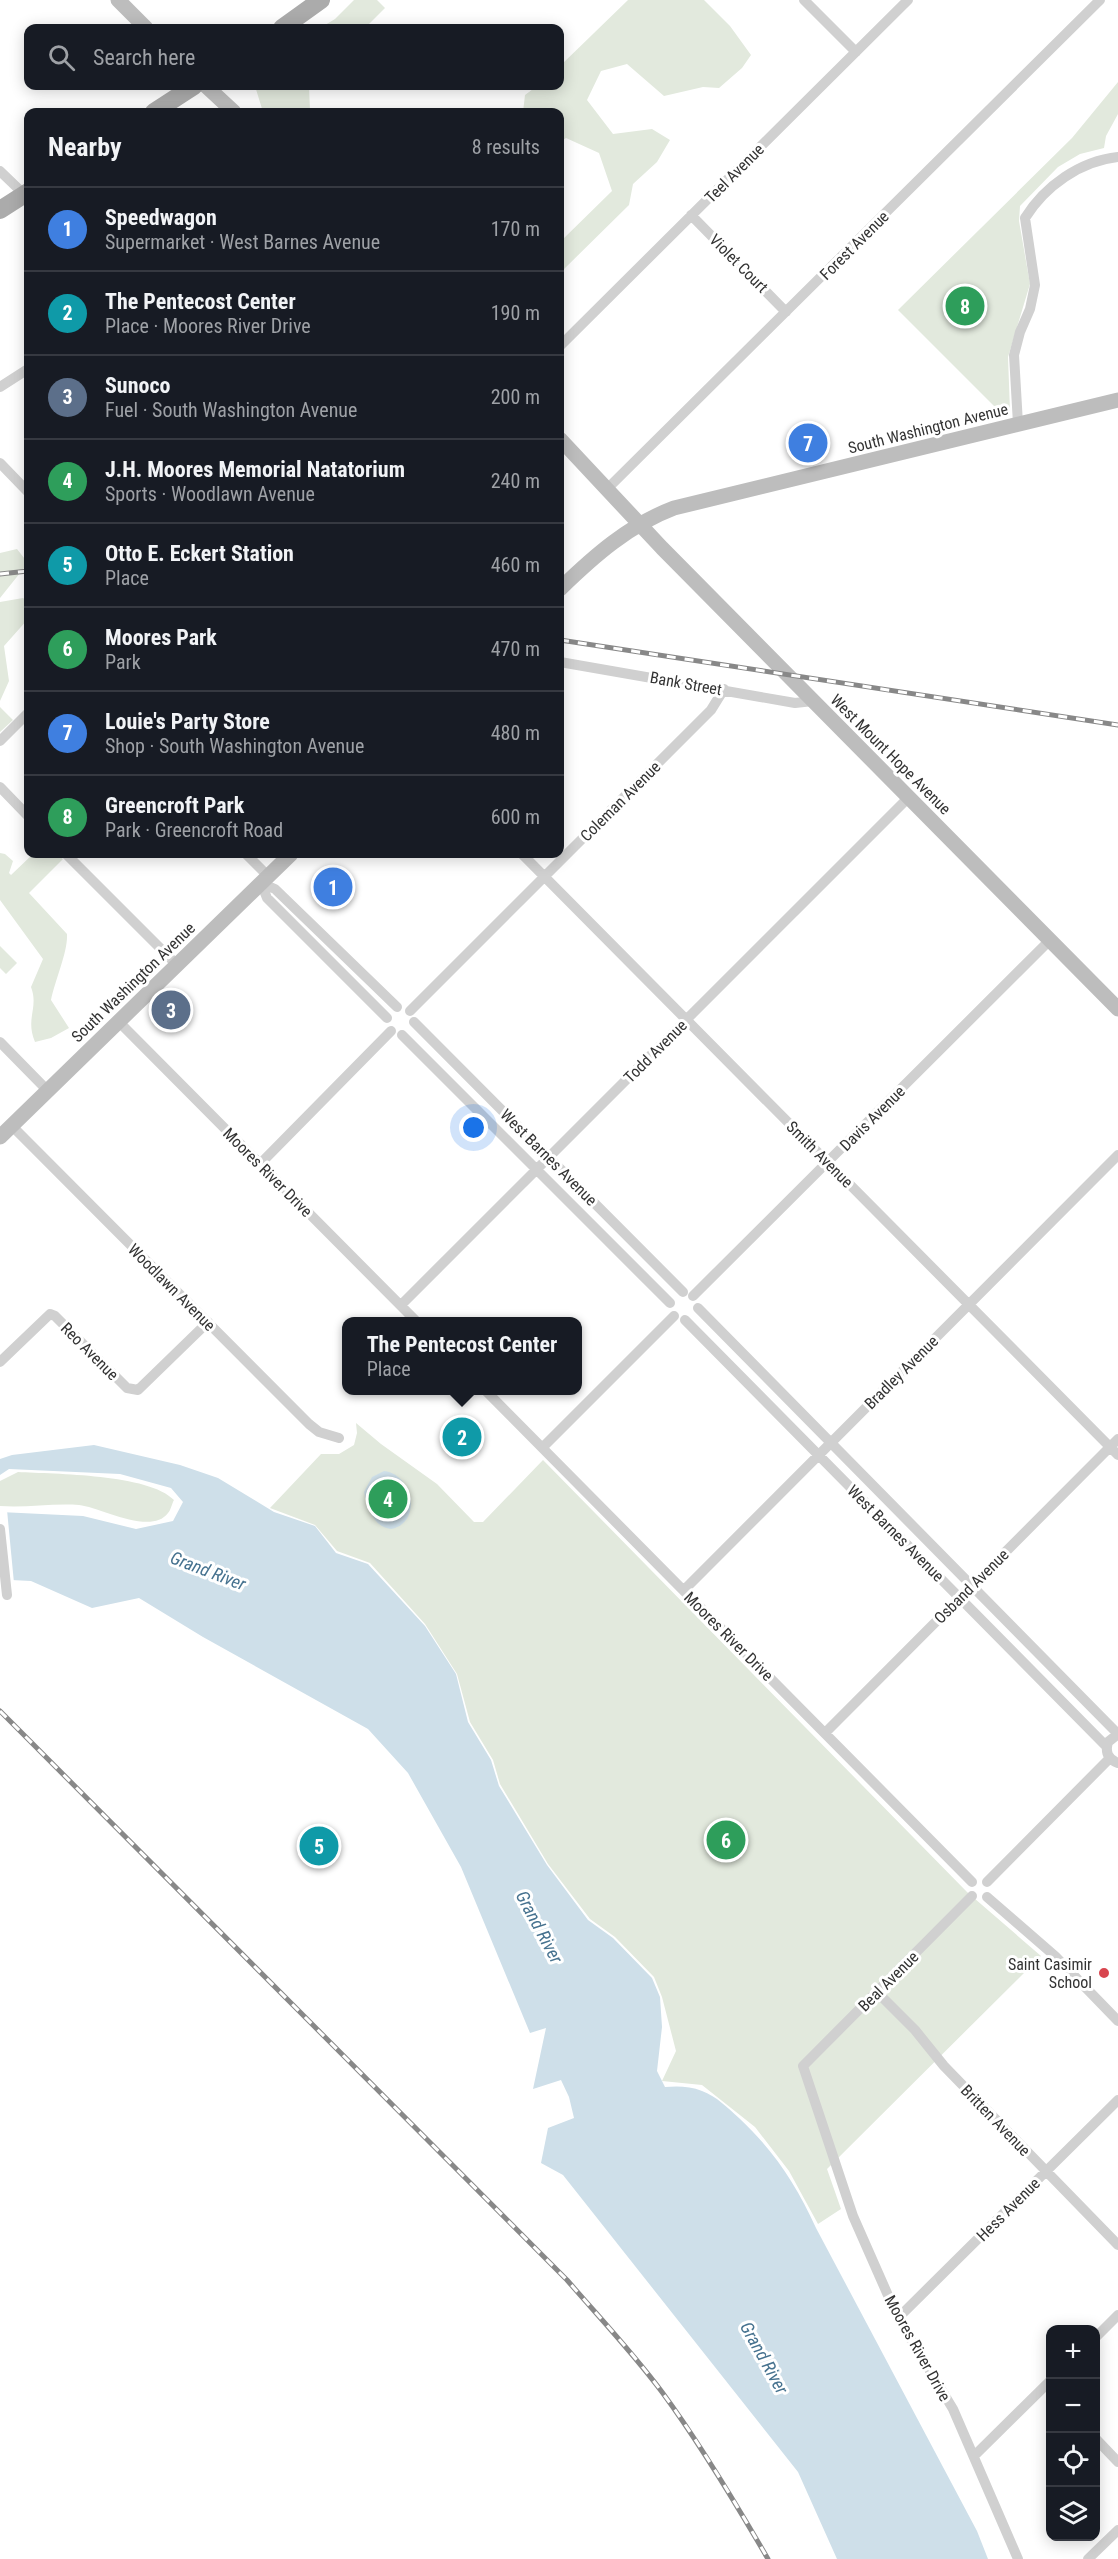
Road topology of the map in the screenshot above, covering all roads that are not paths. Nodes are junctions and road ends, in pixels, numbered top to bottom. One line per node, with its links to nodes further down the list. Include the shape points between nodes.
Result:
1 (118, 0): 6 (street)
2 (321, 0): 7 (main road)
3 (804, 0): 8 (street)
4 (908, 0): 8 (street, Teel Avenue)
5 (1100, 0): 19 (street, Forest Avenue)
6 (142, 24)
7 (288, 24)
8 (856, 52): 18 (street, Teel Avenue)
9 (188, 90): 11 (main road)
10 (210, 90): 12 (street)
11 (160, 108)
12 (230, 108)
13 (1118, 157): 24 (street, via 1093,161 1075,170 1031,208 1025,218 1035,285 1014,355)
14 (0, 171): 15 (street)
15 (24, 192)
16 (24, 197): 17 (main road)
17 (0, 210)
18 (691, 215): 19 (street, Violet Court); 20 (street, Teel Avenue)
19 (786, 312): 28 (street, Forest Avenue)
20 (564, 342)
21 (24, 372): 22 (street)
22 (0, 387)
23 (1118, 400): 24 (street, South Washington Avenue)
24 (1018, 424): 29 (street, South Washington Avenue, via 704,500)
25 (564, 443): 28 (street, West Mount Hope Avenue)
26 (0, 463): 27 (street)
27 (24, 488)
28 (607, 489): 29 (street, West Mount Hope Avenue)
29 (639, 524): 30 (street, South Washington Avenue, via 590,560); 33 (street, West Mount Hope Avenue)
30 (564, 585)
31 (564, 663): 32 (street, Bank Street)
32 (724, 689): 33 (street, Bank Street, via 795,703); 44 (street, Coleman Avenue, via 711,710)
33 (813, 701): 37 (street, West Mount Hope Avenue)
34 (24, 717): 35 (street)
35 (0, 741)
36 (0, 787): 38 (street)
37 (909, 797): 47 (street, West Mount Hope Avenue); 53 (street, Todd Avenue)
38 (24, 812)
39 (70, 858): 48 (street)
40 (249, 858): 46 (street)
41 (287, 858): 46 (street, South Washington Avenue)
42 (526, 858): 45 (street, Smith Avenue)
43 (564, 858): 45 (street, Coleman Avenue)
44 (564, 858)
45 (545, 877): 51 (street, Coleman Avenue); 53 (street, Smith Avenue)
46 (265, 879): 48 (street, South Washington Avenue); 49 (street); 52 (street, via 267,898)
47 (1050, 940): 50 (street, West Mount Hope Avenue); 62 (street, Davis Avenue)
48 (176, 964): 54 (street, South Washington Avenue)
49 (397, 1007): 51 (street, via 404,1007); 52 (street)
50 (1118, 1008)
51 (412, 1016): 55 (street, via 410,1030); 61 (street, West Barnes Avenue)
52 (387, 1018): 55 (street, via 387,1025)
53 (687, 1019): 61 (street, Todd Avenue); 62 (street, Smith Avenue)
54 (119, 1022): 57 (street, South Washington Avenue); 63 (street, Moores River Drive)
55 (397, 1033): 63 (street); 64 (street, West Barnes Avenue)
56 (0, 1042): 57 (street)
57 (47, 1090): 58 (street, South Washington Avenue)
58 (12, 1126): 59 (street, South Washington Avenue); 72 (street, Woodlawn Avenue)
59 (0, 1137)
60 (1118, 1155): 67 (street, Bradley Avenue)
61 (549, 1157): 64 (street, Todd Avenue); 65 (street, West Barnes Avenue)
62 (828, 1162): 65 (street, Davis Avenue); 67 (street, Smith Avenue)
63 (260, 1164): 68 (street, Moores River Drive)
64 (536, 1169): 66 (street, West Barnes Avenue); 68 (street, Todd Avenue)
65 (688, 1294): 66 (street, via 675,1296); 69 (street)
66 (670, 1304): 71 (street)
67 (969, 1304): 76 (street, Bradley Avenue); 77 (street, Smith Avenue)
68 (401, 1305): 70 (street, Moores River Drive)
69 (698, 1308): 71 (street, via 695,1315); 76 (street, West Barnes Avenue)
70 (412, 1317)
71 (680, 1318): 78 (street); 79 (street, West Barnes Avenue)
72 (208, 1322): 73 (street, Reo Avenue, via 138,1390 127,1388 50,1314); 75 (street, Woodlawn Avenue, via 309,1424 319,1432)
73 (0, 1362)
74 (490, 1395): 78 (street, Moores River Drive)
75 (339, 1438)
76 (830, 1443): 79 (street, Bradley Avenue); 81 (street, West Barnes Avenue)
77 (1115, 1447): 81 (street, Osband Avenue)
78 (543, 1448): 82 (street, Moores River Drive)
79 (818, 1455): 82 (street, Bradley Avenue); 84 (street, West Barnes Avenue)
80 (0, 1529): 83 (street)
81 (972, 1585): 84 (street, Osband Avenue); 86 (street, West Barnes Avenue)
82 (684, 1590): 85 (street, Moores River Drive)
83 (7, 1595)
84 (960, 1597): 85 (street, Osband Avenue); 87 (street, West Barnes Avenue)
85 (825, 1733): 90 (street, Moores River Drive)
86 (1118, 1734): 87 (street)
87 (1106, 1746): 88 (street)
88 (1114, 1761): 89 (street)
89 (987, 1881): 90 (street); 92 (street)
90 (972, 1882): 91 (street)
91 (972, 1896): 92 (street, via 978,1900); 93 (street, Beal Avenue)
92 (987, 1897): 94 (street, via 1055,1956)
93 (877, 1992): 95 (street, Beal Avenue); 97 (street, Britten Avenue)
94 (1118, 2021)
95 (803, 2066): 100 (street, Moores River Drive, via 853,2216)
96 (1118, 2100): 97 (street, Hess Avenue)
97 (1046, 2171): 98 (street, Britten Avenue); 100 (street, Hess Avenue)
98 (1118, 2245)
99 (1118, 2315): 101 (street)
100 (898, 2318): 104 (street, Moores River Drive, via 953,2409)
101 (1100, 2332)
102 (1046, 2389): 104 (street)
103 (1100, 2444): 105 (street)
104 (974, 2456): 107 (street, Moores River Drive)
105 (1118, 2462)
106 (1118, 2530): 108 (street)
107 (1018, 2559)
108 (1088, 2559)

